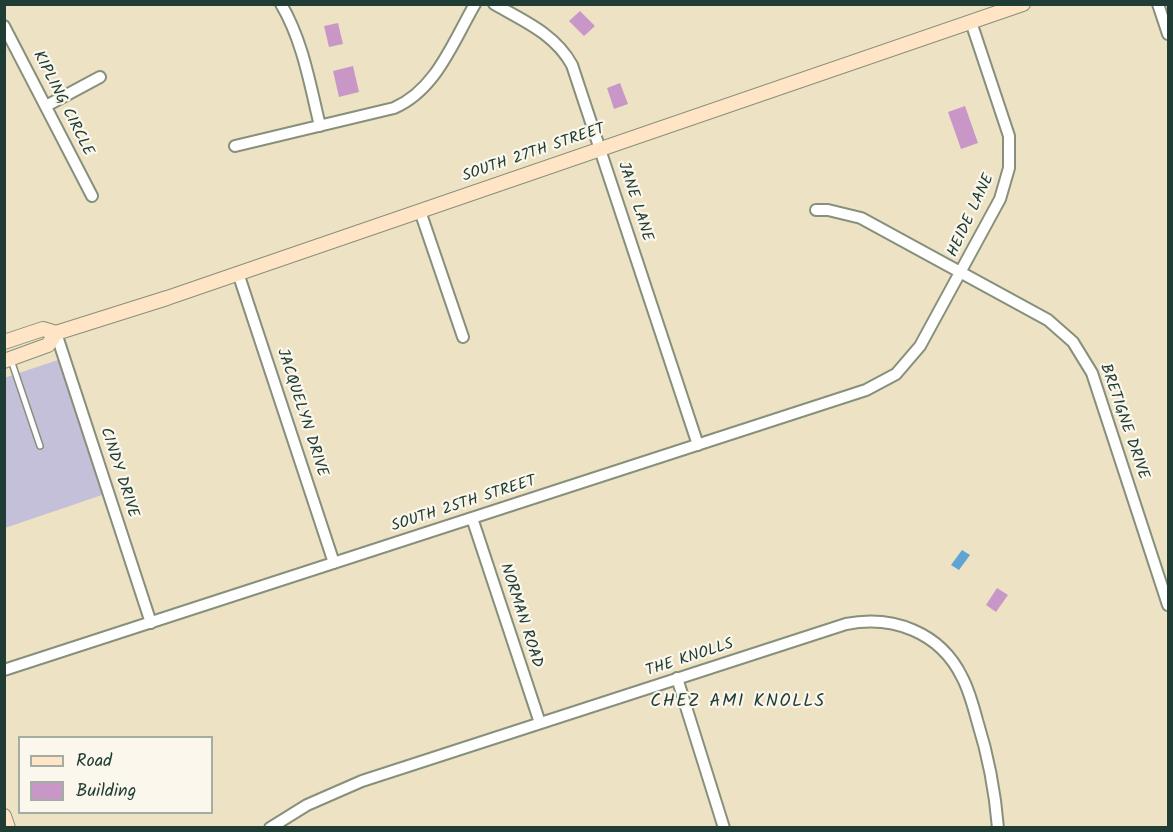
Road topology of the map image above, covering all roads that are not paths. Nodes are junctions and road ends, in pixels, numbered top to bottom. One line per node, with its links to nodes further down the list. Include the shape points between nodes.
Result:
1 (281, 4): 11 (street, via 301,47)
2 (475, 4): 11 (street, via 434,76 417,95 394,108)
3 (494, 4): 13 (street, JANE LANE, via 550,37 566,54)
4 (1023, 4): 6 (main road, SOUTH 27TH STREET)
5 (1158, 4): 8 (street)
6 (971, 22): 13 (main road, SOUTH 27TH STREET); 18 (street, HEIDE LANE, via 1005,120 1010,152 1000,199)
7 (4, 26): 10 (street, KIPLING CIRCLE)
8 (1168, 34)
9 (100, 77): 10 (street)
10 (46, 106): 14 (street, KIPLING CIRCLE)
11 (320, 126): 12 (street)
12 (235, 146)
13 (601, 149): 16 (main road, SOUTH 27TH STREET); 24 (street, JANE LANE)
14 (92, 196)
15 (816, 210): 18 (street, BRETIGNE DRIVE, via 861,218)
16 (420, 211): 17 (main road, SOUTH 27TH STREET); 20 (street)
17 (238, 273): 19 (main road, SOUTH 27TH STREET); 27 (street, JACQUELYN DRIVE)
18 (962, 273): 22 (street, HEIDE LANE); 28 (street, BRETIGNE DRIVE, via 1048,320 1073,342 1084,358)
19 (56, 333): 21 (main road, SOUTH 27TH STREET, via 43,329); 23 (main road, SOUTH 27TH STREET, via 48,345); 29 (street, CINDY DRIVE)
20 (463, 337)
21 (4, 342)
22 (920, 346): 24 (street, SOUTH 25TH STREET, via 896,374 866,390)
23 (8, 360): 25 (lane)
24 (698, 445): 26 (street, SOUTH 25TH STREET)
25 (40, 446)
26 (472, 518): 27 (street, SOUTH 25TH STREET); 32 (street, NORMAN ROAD)
27 (334, 563): 29 (street, SOUTH 25TH STREET)
28 (1168, 605)
29 (150, 623): 30 (street, SOUTH 25TH STREET)
30 (4, 670)
31 (677, 678): 32 (street, THE KNOLLS); 36 (street); 37 (street, THE KNOLLS, via 846,624 879,621 912,629 938,645 962,677 990,769)
32 (540, 723): 35 (street, THE KNOLLS, via 362,781 307,805)
33 (4, 816): 34 (main road)
34 (8, 828)
35 (270, 828)
36 (724, 828)
37 (998, 828)

